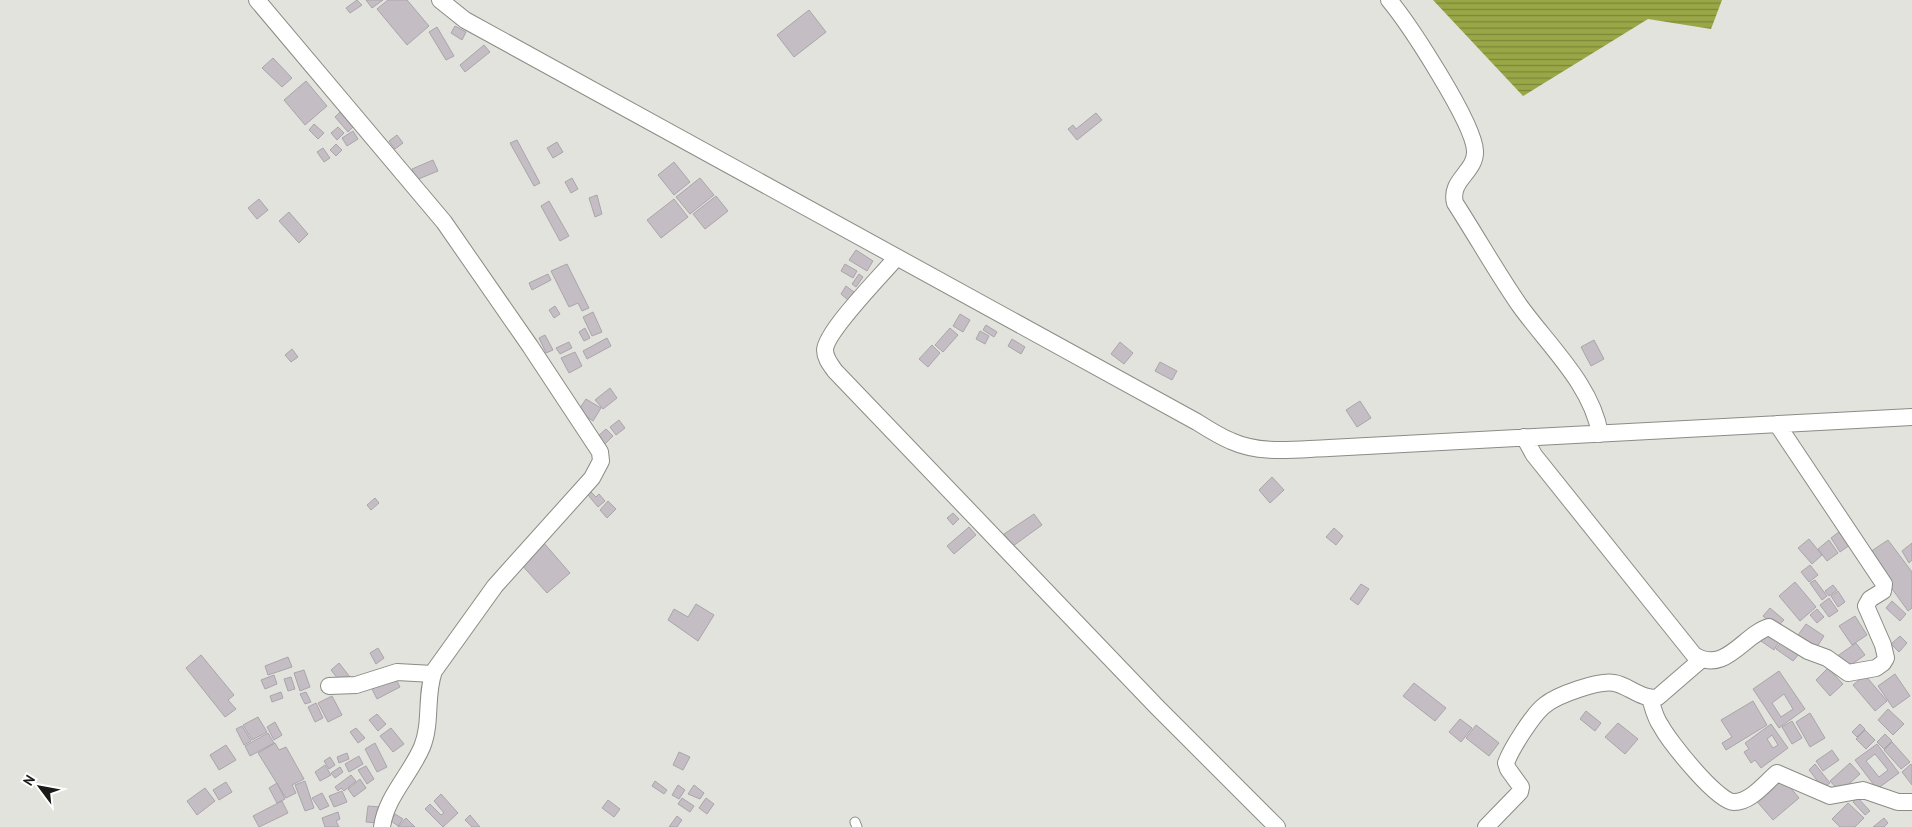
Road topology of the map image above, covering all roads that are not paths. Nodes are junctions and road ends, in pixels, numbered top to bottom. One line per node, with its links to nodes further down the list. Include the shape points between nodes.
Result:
1 (257, 0): 10 (street, via 444,222 600,452 598,470 494,586)
2 (440, 0): 4 (street, via 465,20)
3 (1389, 0): 6 (street, via 1432,63 1473,144 1472,162 1454,190 1455,203 1521,306 1562,358)
4 (896, 258): 8 (street, via 1225,438 1248,447 1267,450); 15 (street, via 830,335 825,352 827,360 1143,693)
5 (1912, 417): 7 (street)
6 (1598, 424): 7 (street); 8 (street)
7 (1777, 424): 9 (street, via 1884,584 1883,591 1870,599 1866,606 1886,658 1876,668 1848,673 1769,627 1726,656)
8 (1524, 437): 9 (street, via 1534,455 1685,644)
9 (1702, 659): 12 (street, via 1662,694)
10 (433, 674): 11 (street, via 397,672 356,686); 14 (street, via 426,734 386,811)
11 (329, 686)
12 (1650, 698): 13 (street, via 1666,735 1716,793 1728,801 1749,798 1778,773 1830,796 1863,790 1898,802); 16 (street, via 1620,684 1606,682 1545,705 1506,763 1521,787 1520,792)
13 (1912, 802)
14 (382, 827)
15 (1278, 827)
16 (1486, 827)

